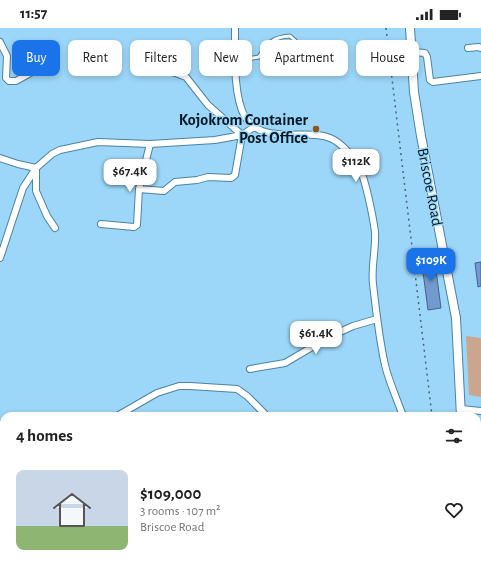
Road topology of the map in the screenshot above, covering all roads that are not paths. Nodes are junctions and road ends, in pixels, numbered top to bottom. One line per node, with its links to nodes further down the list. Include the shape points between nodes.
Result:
1 (235, 28): 3 (street)
2 (410, 28): 6 (street, Briscoe Road)
3 (235, 40)
4 (274, 40): 5 (lane, via 290,36)
5 (294, 40)
6 (411, 40)
7 (0, 42): 11 (street, via 7,56 6,78 9,81 16,81)
8 (468, 48): 9 (street)
9 (481, 48)
10 (419, 53): 15 (street, via 425,53 427,57 430,80 433,82)
11 (25, 76)
12 (181, 76): 17 (street, via 186,78 208,105)
13 (236, 76): 16 (street, via 244,116)
14 (413, 76): 31 (street, Briscoe Road, via 421,136 456,318)
15 (481, 76)
16 (254, 127): 17 (street); 25 (street, via 277,134 331,138 357,163 364,178 375,232 372,273)
17 (242, 135): 18 (street, via 215,140); 21 (street, via 235,175 232,178 208,177 174,182 164,191)
18 (150, 144): 20 (street, via 85,144 60,150); 21 (street)
19 (0, 158): 20 (street)
20 (36, 168): 23 (street, via 36,190); 24 (street, via 23,188)
21 (139, 189): 22 (street, via 136,227)
22 (101, 224)
23 (55, 228)
24 (0, 258)
25 (377, 319): 26 (street, via 353,326 325,339 285,363); 30 (street, via 385,365)
26 (250, 369)
27 (481, 411): 32 (street)
28 (125, 412): 29 (street, via 157,393 179,386 237,389)
29 (263, 412)
30 (402, 412)
31 (461, 412)
32 (471, 412)

